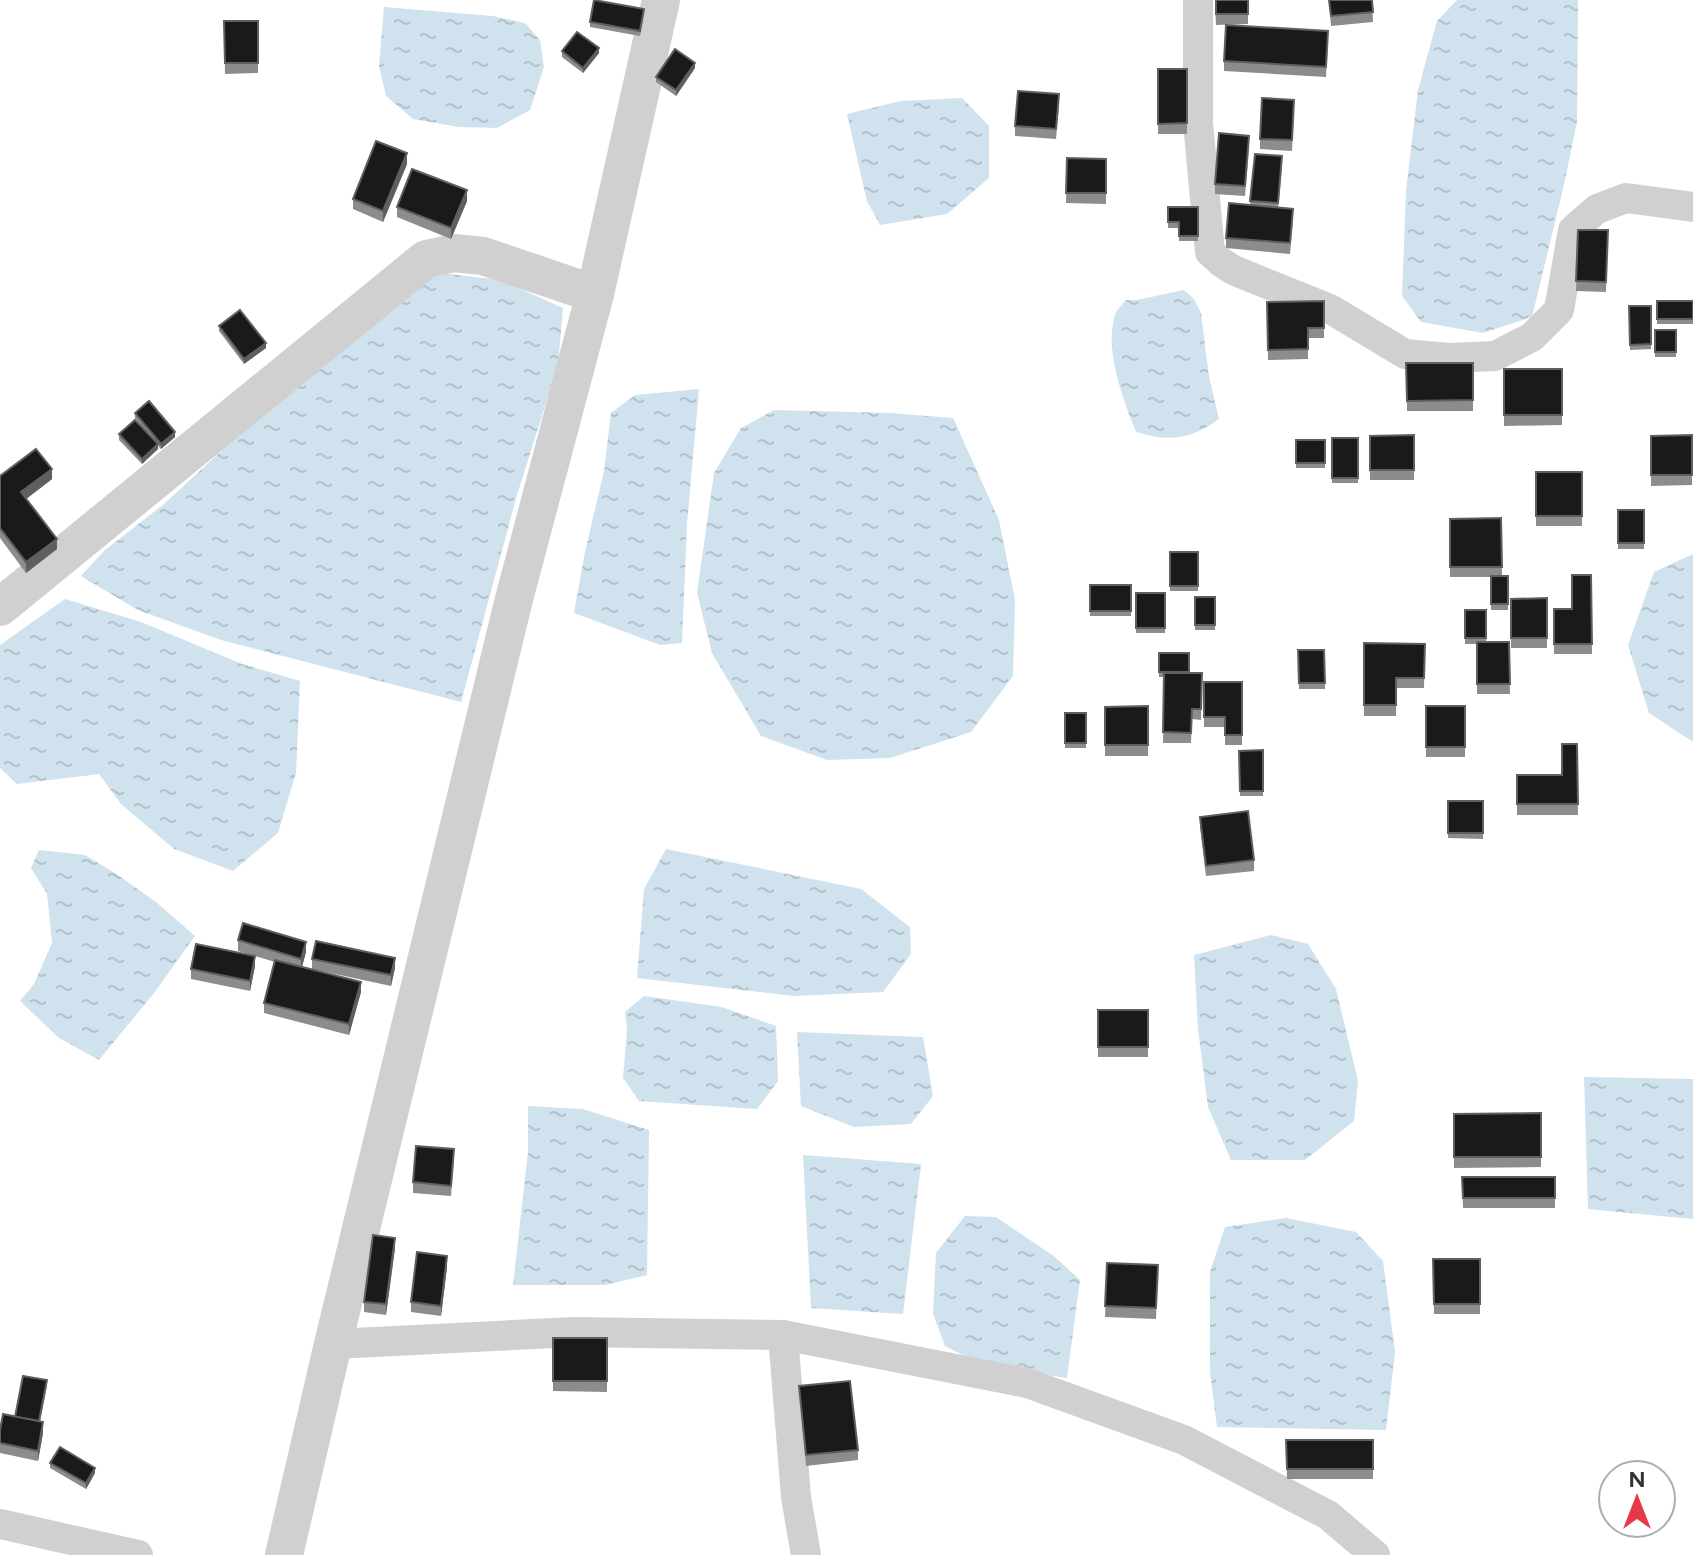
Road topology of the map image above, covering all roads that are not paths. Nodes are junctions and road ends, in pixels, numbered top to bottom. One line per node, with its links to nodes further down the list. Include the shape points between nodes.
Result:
1 (661, 0): 4 (street)
2 (1198, 0): 3 (street, via 1198,123 1210,252 1233,270 1332,310 1405,354 1495,356 1532,337 1559,310 1573,230 1597,209 1626,198)
3 (1693, 207)
4 (595, 294): 5 (street, via 483,256 454,253 426,259); 7 (street, via 514,599)
5 (0, 607)
6 (783, 1335): 7 (street, via 573,1332); 11 (street); 12 (street, via 1027,1383 1184,1440 1328,1515)
7 (333, 1344): 10 (street)
8 (0, 1524): 9 (street)
9 (138, 1555)
10 (284, 1555)
11 (806, 1555)
12 (1375, 1555)

